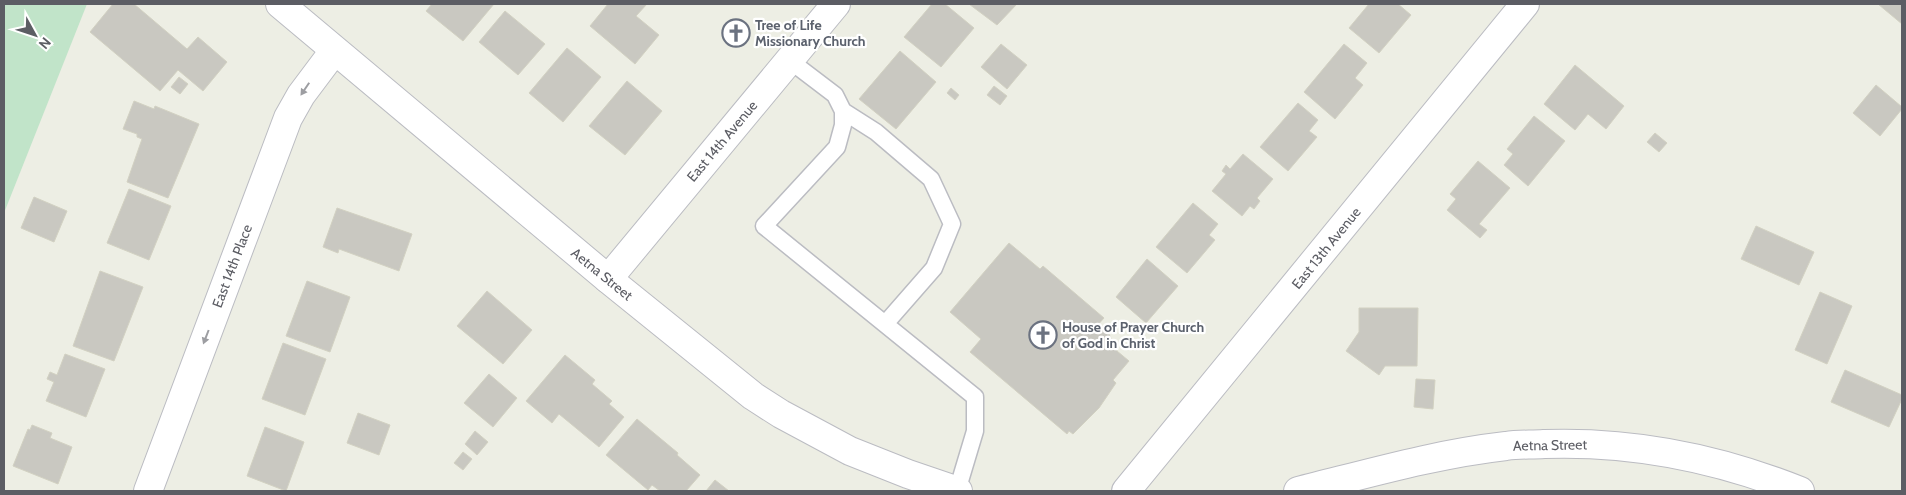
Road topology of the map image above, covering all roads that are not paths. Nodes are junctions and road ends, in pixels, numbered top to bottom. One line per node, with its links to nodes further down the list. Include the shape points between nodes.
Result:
1 (280, 4): 4 (street, Aetna Street)
2 (836, 4): 5 (street, East 14th Avenue)
3 (1525, 4): 11 (street, East 13th Avenue)
4 (334, 50): 7 (street, Aetna Street); 9 (street, East 14th Place, one-way to 9, via 288,118)
5 (789, 60): 6 (lane, via 835,94); 7 (street, East 14th Avenue)
6 (843, 111): 8 (lane, via 876,132 931,179 952,224 934,268); 8 (lane, via 844,125 837,147 764,226)
7 (608, 279): 10 (street, Aetna Street, via 725,374 781,414 850,450)
8 (885, 324): 10 (lane, via 975,397 975,431)
9 (148, 491)
10 (957, 491)
11 (1126, 491)
12 (1298, 491): 13 (street, Aetna Street, via 1431,458 1508,446 1582,443 1652,449 1726,465)
13 (1800, 491)

